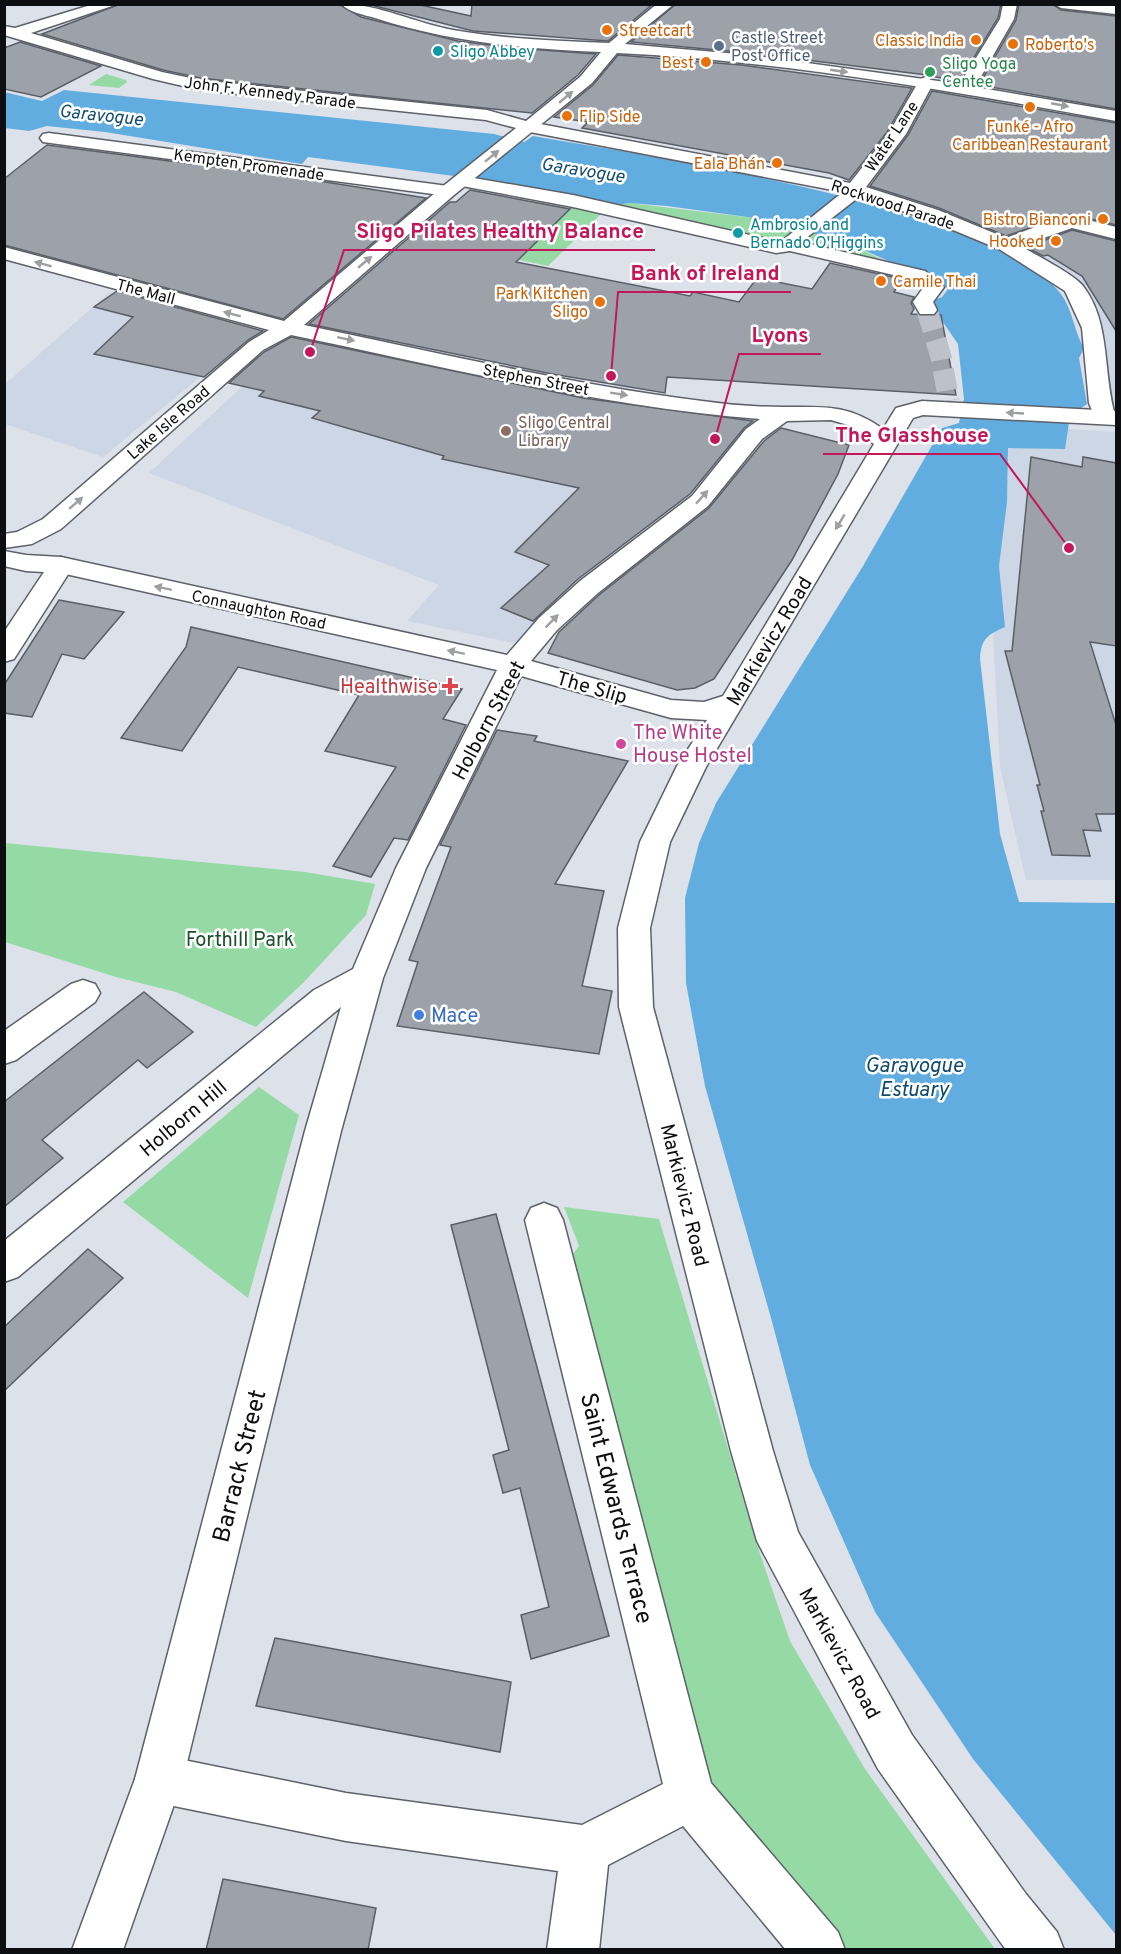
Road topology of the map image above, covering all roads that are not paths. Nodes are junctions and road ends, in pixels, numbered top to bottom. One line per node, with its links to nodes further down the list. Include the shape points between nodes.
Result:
1 (111, 4): 7 (street)
2 (348, 4): 8 (street, via 454,34)
3 (667, 4): 8 (street, Lake Isle Road)
4 (1010, 4): 10 (street, via 1007,19)
5 (1061, 4): 6 (street)
6 (1116, 10)
7 (10, 32): 12 (street, John F. Kennedy Parade, via 200,85 487,115)
8 (614, 47): 9 (street, one-way to 9); 12 (street, Lake Isle Road, one-way to 8, via 586,80)
9 (926, 82): 10 (street); 15 (street, Water Lane, via 897,134)
10 (966, 88): 11 (street, one-way to 11)
11 (1116, 116)
12 (525, 130): 14 (street, Lake Isle Road, one-way to 12); 15 (street, Rockwood Parade, via 758,168)
13 (49, 138): 14 (street, Kempten Promenade)
14 (458, 184): 17 (street, Kempten Promenade, via 573,201 777,247); 21 (street, Lake Isle Road, one-way to 14)
15 (851, 193): 17 (street, Water Lane); 18 (street, Rockwood Parade, via 931,214)
16 (1116, 233): 18 (street, via 1072,222)
17 (791, 242): 20 (street, Kempten Promenade, via 918,275 934,287 923,302)
18 (1006, 245): 23 (street, Rockwood Parade, via 1074,288 1092,328)
19 (4, 253): 21 (street, The Mall, one-way to 19)
20 (927, 310)
21 (289, 327): 22 (street, Stephen Street, one-way to 22, via 553,383 703,408); 25 (street, Lake Isle Road, one-way to 21, via 256,346)
22 (782, 414): 24 (street, Stephen Street, via 832,413); 30 (street, Holborn Street, one-way to 22, via 548,624 589,587 700,501 754,434)
23 (1105, 418): 24 (street, one-way to 24, via 922,408 904,413)
24 (890, 434): 31 (street, Markievicz Road, one-way to 31)
25 (52, 524): 26 (street, Lake Isle Road, via 23,539); 28 (street, via 50,544)
26 (4, 542)
27 (4, 558): 28 (street, Connaughton Road)
28 (61, 565): 29 (street); 30 (street, Connaughton Road, one-way to 28)
29 (4, 653)
30 (513, 665): 32 (street, The Slip); 34 (street, Holborn Street, via 411,868)
31 (733, 702): 32 (street, The Slip, via 705,711); 33 (street, Markievicz Road)
32 (671, 709): 33 (street, via 689,731)
33 (693, 766): 45 (street, Markievicz Road, via 655,843 634,928 636,1007 752,1450 779,1541 895,1752)
34 (366, 978): 38 (street, Holborn Hill, via 327,999); 39 (street, Barrack Street, via 323,1131)
35 (83, 993): 36 (street)
36 (4, 1050)
37 (544, 1220): 40 (street, Saint Edwards Terrace)
38 (4, 1265)
39 (159, 1779): 41 (street, via 346,1817); 42 (street, Barrack Street)
40 (690, 1796): 41 (street); 44 (street, Saint Edwards Terrace)
41 (585, 1850): 43 (street)
42 (97, 1950)
43 (573, 1950)
44 (819, 1950)
45 (1039, 1950)

